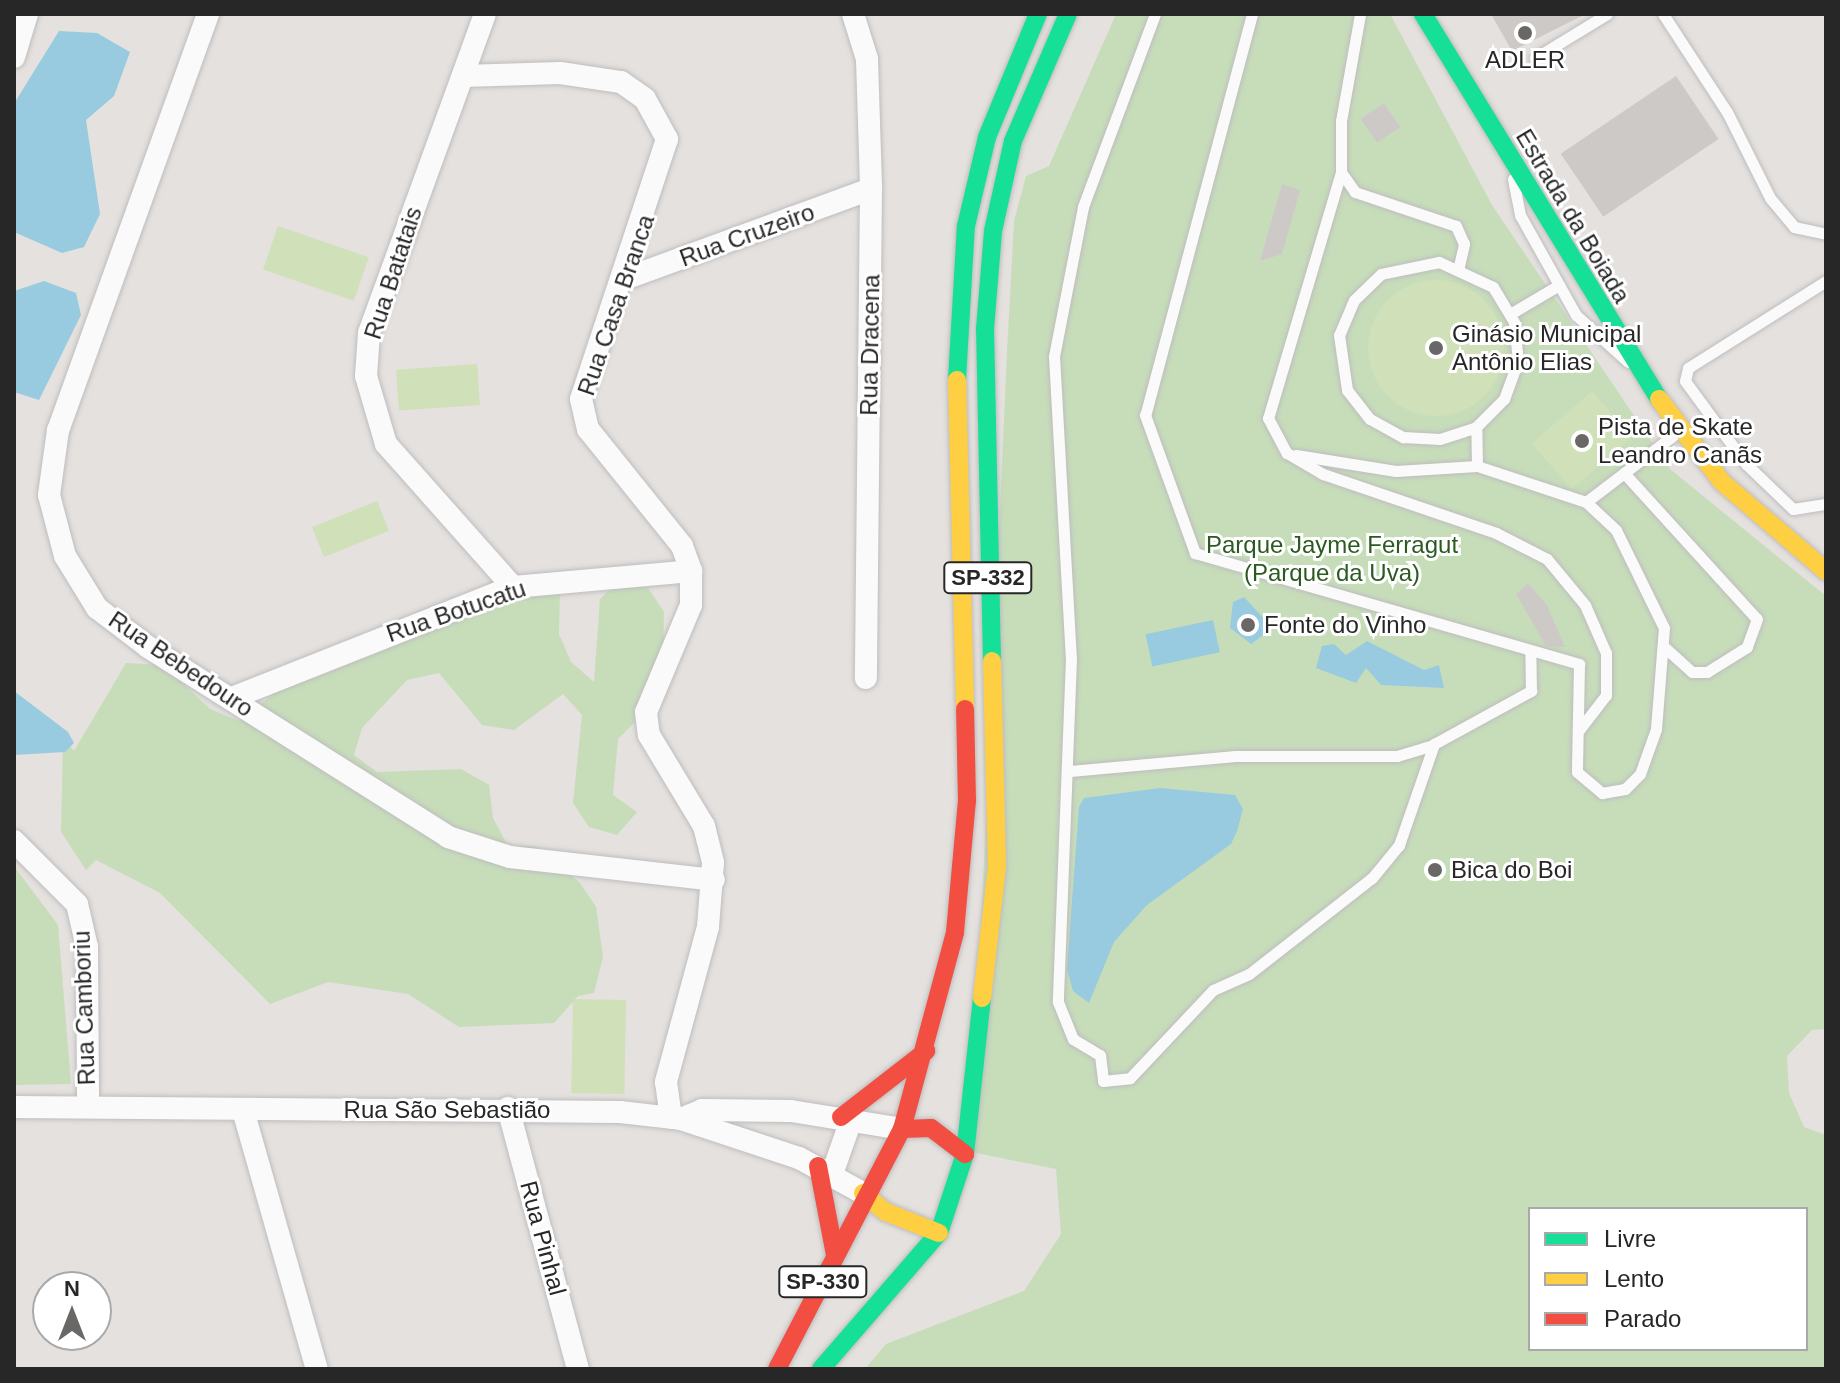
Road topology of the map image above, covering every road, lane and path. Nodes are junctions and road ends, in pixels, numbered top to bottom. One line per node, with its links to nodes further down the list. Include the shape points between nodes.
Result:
1 (27, 14): 13 (street)
2 (208, 14): 39 (street, Rua Bebedouro, via 58,430 49,495 65,556 97,608)
3 (485, 14): 15 (street, Rua Batatais)
4 (853, 14): 18 (street, Rua Dracena, via 867,59)
5 (1038, 14): 45 (main road, SP-332, via 987,137 966,226 956,323 965,865)
6 (1068, 14): 53 (main road, SP-332, via 1013,141 993,231 985,329 997,866)
7 (1155, 14): 42 (lane, via 1083,207 1060,300 1053,392 1069,552)
8 (1252, 14): 37 (lane, via 1145,415 1169,498 1195,553)
9 (1360, 14): 17 (lane, via 1341,121)
10 (1423, 14): 16 (main road, Estrada da Boiada)
11 (1607, 14): 14 (lane)
12 (1663, 14): 19 (lane, via 1727,112 1770,198 1794,227)
13 (14, 57)
14 (1535, 58)
15 (463, 76): 21 (street, Rua Casa Branca, via 598,77 645,99 667,139 665,162); 35 (street, Rua Batatais, via 369,333 366,376 386,444)
16 (1509, 158): 23 (lane, via 1520,215); 25 (main road, Estrada da Boiada)
17 (1341, 172): 20 (lane, via 1355,192 1456,226 1464,244); 28 (lane, via 1269,406)
18 (871, 189): 21 (street, Rua Cruzeiro); 38 (street, Rua Dracena)
19 (1826, 234)
20 (1459, 266): 24 (lane, via 1493,287); 26 (lane, via 1419,261 1381,274 1349,308 1338,353 1347,390 1386,430 1431,440)
21 (622, 280): 33 (street, Rua Casa Branca, via 581,399 583,417 682,546)
22 (1826, 281): 32 (lane, via 1688,368 1685,381 1746,464 1793,509)
23 (1559, 285): 24 (lane); 25 (lane, via 1603,347)
24 (1510, 314): 26 (lane, via 1518,341 1513,381)
25 (1636, 367): 27 (main road, Estrada da Boiada)
26 (1476, 427): 29 (lane)
27 (1681, 431): 30 (lane); 34 (main road, Estrada da Boiada, via 1722,482)
28 (1287, 453): 29 (lane, via 1396,471); 40 (lane, via 1323,474 1496,533 1547,559 1585,605 1606,653 1606,695)
29 (1477, 466): 31 (lane)
30 (1624, 473): 31 (lane); 36 (lane, via 1757,619 1747,647 1707,672 1692,672)
31 (1586, 502): 36 (lane, via 1616,530 1664,628)
32 (1826, 504)
33 (691, 571): 35 (street, Rua Botucatu); 44 (street, Rua Casa Branca, via 691,605 646,723 704,826)
34 (1826, 571)
35 (513, 587): 39 (street, Rua Botucatu)
36 (1664, 647): 40 (lane, via 1662,703 1633,782 1602,793 1584,783 1575,760)
37 (1530, 652): 40 (lane, via 1584,671); 41 (lane, via 1531,691)
38 (866, 678)
39 (232, 698): 44 (street, Rua Bebedouro, via 448,837 510,857)
40 (1579, 730)
41 (1434, 744): 42 (lane, via 1397,756 1235,756); 42 (lane, via 1399,845 1372,878 1249,974 1213,990 1130,1078 1111,1085 1103,1081 1100,1055 1073,1039 1058,1002)
42 (1070, 771)
43 (14, 841): 46 (street, Rua Camboriu, via 77,904 87,947)
44 (714, 880): 50 (street, Rua Casa Branca, via 666,1082)
45 (926, 1051): 51 (main road); 52 (main road, SP-332)
46 (88, 1106): 47 (street, Rua São Sebastião); 49 (street, Rua São Sebastião)
47 (14, 1107)
48 (508, 1108): 49 (street, Rua São Sebastião); 50 (street, Rua São Sebastião); 59 (street, Rua Pinhal)
49 (243, 1110): 58 (street)
50 (676, 1118): 51 (street, via 702,1110); 54 (street, Rua São Sebastião)
51 (846, 1118): 52 (street); 54 (street)
52 (902, 1129): 53 (main road, via 931,1128); 55 (main road)
53 (965, 1154): 56 (main road)
54 (825, 1170): 55 (street, Rua São Sebastião); 57 (main road)
55 (863, 1193): 56 (main road, via 886,1212); 57 (main road, SP-330)
56 (939, 1233): 61 (main road, SP-330)
57 (835, 1260): 60 (main road, SP-330)
58 (317, 1369)
59 (578, 1369)
60 (777, 1369)
61 (821, 1369)

